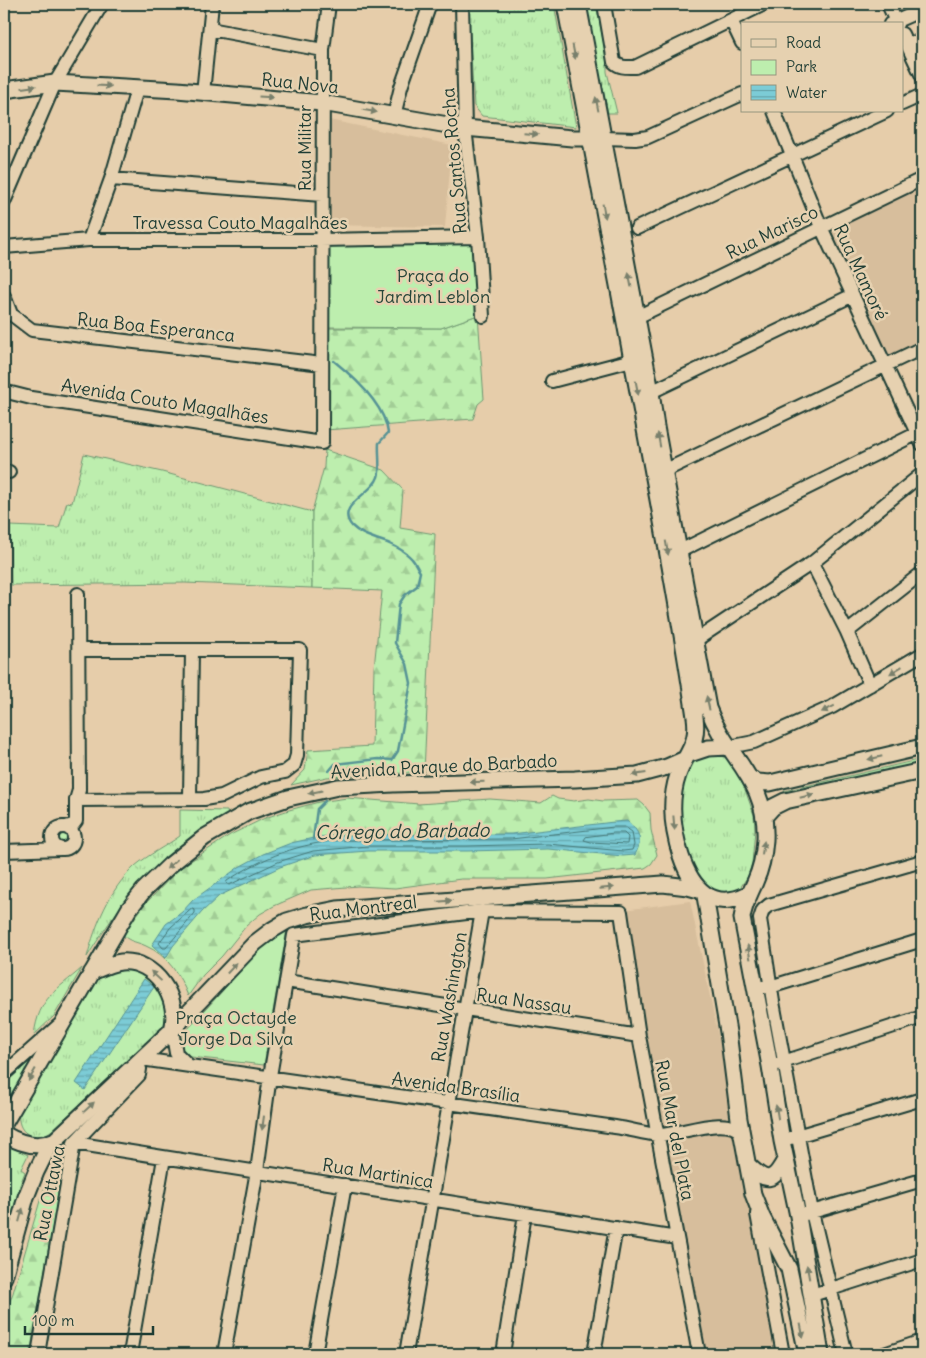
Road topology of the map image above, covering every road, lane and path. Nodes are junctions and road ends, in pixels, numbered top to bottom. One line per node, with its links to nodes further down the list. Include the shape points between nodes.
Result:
1 (102, 4): 21 (street)
2 (210, 4): 15 (street)
3 (330, 4): 19 (street, Rua Militar)
4 (430, 4): 31 (street, via 400,87)
5 (462, 4): 32 (street, Rua Santos Rocha)
6 (566, 4): 33 (main road, one-way to 33)
7 (578, 4): 33 (main road, one-way to 7)
8 (604, 4): 12 (street, via 614,62 625,68 635,67)
9 (764, 4): 12 (street)
10 (888, 4): 13 (street)
11 (922, 10): 14 (street)
12 (731, 20): 17 (street)
13 (894, 22)
14 (896, 22)
15 (210, 29): 19 (street); 24 (street)
16 (904, 38): 18 (street); 20 (street)
17 (741, 41)
18 (922, 44)
19 (323, 50): 27 (street, Rua Militar)
20 (922, 76)
21 (55, 84): 22 (main road, Rua Nova, one-way to 22); 23 (main road, Rua Nova, one-way to 21); 38 (street)
22 (137, 88): 24 (main road, Rua Nova); 35 (street)
23 (4, 90)
24 (203, 93): 27 (main road, Rua Nova, one-way to 27)
25 (741, 94): 33 (street, via 648,137)
26 (922, 95): 28 (street)
27 (322, 103): 31 (main road, Rua Nova, one-way to 31); 37 (street, Rua Militar)
28 (904, 103)
29 (774, 112): 34 (street, Rua Mamoré)
30 (885, 112): 34 (street)
31 (394, 116): 32 (main road, Rua Nova)
32 (465, 128): 33 (main road, Rua Nova, one-way to 33); 41 (street, Rua Santos Rocha)
33 (597, 138): 48 (main road, one-way to 33); 50 (main road, one-way to 50)
34 (793, 156): 39 (street, Rua Mamoré); 40 (street)
35 (110, 178): 37 (street); 42 (street)
36 (922, 179): 39 (street, Rua Marisco)
37 (322, 196): 43 (street, Rua Militar)
38 (4, 202)
39 (821, 227): 45 (street, Rua Mamoré); 48 (street, Rua Marisco)
40 (637, 228)
41 (478, 237): 43 (street, Travessa Couto Magalhães); 47 (street, Rua Santos Rocha)
42 (89, 240): 43 (street, Travessa Couto Magalhães); 44 (street, Travessa Couto Magalhães)
43 (321, 240): 51 (street, Rua Militar)
44 (4, 247)
45 (853, 295): 52 (street, Rua Mamoré); 55 (street)
46 (4, 296): 51 (street, Rua Boa Esperanca, via 11,314 32,330)
47 (482, 316)
48 (637, 317): 55 (main road)
49 (922, 348): 52 (street)
50 (632, 360): 53 (street); 72 (main road, one-way to 72, via 696,721 695,738)
51 (322, 364): 57 (street, Rua Militar)
52 (885, 366): 56 (street, Rua Mamoré); 58 (street)
53 (552, 381)
54 (4, 389): 57 (street, Avenida Couto Magalhães, via 31,398)
55 (651, 392): 58 (main road, one-way to 55)
56 (921, 436): 60 (street)
57 (322, 444)
58 (664, 471): 60 (main road)
59 (922, 474): 61 (street)
60 (680, 551): 65 (main road)
61 (812, 563): 64 (street); 65 (street)
62 (922, 572): 64 (street)
63 (78, 594): 66 (street)
64 (847, 632): 69 (street)
65 (696, 640): 70 (main road, one-way to 65, via 708,708)
66 (79, 650): 67 (street); 75 (street)
67 (192, 650): 76 (street); 76 (street, via 300,650 294,765 286,772 261,777 222,796)
68 (922, 654): 69 (street, one-way to 69)
69 (870, 685): 70 (street, one-way to 70, via 778,733)
70 (729, 747): 72 (main road, via 708,748); 74 (main road)
71 (922, 747): 74 (main road, one-way to 74, via 770,783)
72 (688, 756): 82 (main road, one-way to 82, via 677,779 674,822 682,859); 87 (main road, Avenida Parque do Barbado, one-way to 87, via 645,774 338,788 288,798 248,812 205,838 144,890 128,909)
73 (922, 771): 77 (main road, one-way to 73, via 785,801)
74 (751, 779): 77 (main road)
75 (80, 796): 76 (street); 78 (street, via 82,825)
76 (190, 798)
77 (764, 817): 83 (main road, one-way to 77, via 761,864 765,841)
78 (70, 832): 79 (street, via 71,846); 79 (street, via 56,828 52,834)
79 (56, 845): 80 (street, via 43,851)
80 (4, 852)
81 (922, 861): 89 (street, via 769,905 762,912 760,924)
82 (702, 893): 83 (main road, via 723,900 738,899); 93 (main road, one-way to 82, via 256,943 286,921 307,915 337,909 662,884 688,887); 102 (main road, via 728,1032)
83 (748, 894): 89 (main road, one-way to 83, via 742,918)
84 (482, 911): 85 (street, Rua Montreal); 88 (street, Rua Montreal, via 294,935); 90 (street, Rua Washington)
85 (621, 912): 94 (street, Rua Mar del Plata)
86 (922, 940): 89 (street)
87 (92, 972): 92 (main road, Avenida Parque do Barbado); 93 (main road, one-way to 87, via 168,989 141,965 121,962)
88 (286, 982): 90 (street, Rua Nassau); 99 (street, Rua Montreal)
89 (763, 988): 96 (main road)
90 (465, 1010): 94 (street, Rua Nassau); 101 (street, Rua Washington)
91 (922, 1017): 96 (street)
92 (62, 1022): 98 (street); 103 (main road, Avenida Parque do Barbado, one-way to 103)
93 (173, 1025): 95 (main road); 97 (street, via 176,1053)
94 (639, 1036): 107 (street, Rua Mar del Plata)
95 (139, 1061): 97 (street, Avenida Brasília); 109 (main road, one-way to 95); 111 (street, Rua Ottawa, via 139,1076)
96 (777, 1064): 108 (street); 110 (main road, one-way to 96)
97 (188, 1065): 99 (street, Avenida Brasília)
98 (4, 1074)
99 (270, 1076): 101 (street, Avenida Brasília); 115 (street, Rua Montreal, one-way to 115)
100 (922, 1099): 108 (street)
101 (449, 1104): 107 (street, Avenida Brasília); 119 (street, Rua Washington)
102 (737, 1106): 104 (street, via 732,1117); 106 (main road)
103 (4, 1124)
104 (719, 1125): 106 (street, Avenida Brasília, via 732,1126); 107 (street, Avenida Brasília)
105 (4, 1134): 109 (main road, via 31,1145)
106 (742, 1134): 114 (main road)
107 (658, 1135): 123 (street, Rua Mar del Plata)
108 (798, 1136): 110 (street); 121 (street)
109 (54, 1141): 125 (main road, one-way to 109, via 26,1197)
110 (782, 1141): 113 (main road)
111 (74, 1143): 112 (street, Rua Martinica); 129 (street, Rua Ottawa)
112 (164, 1158): 115 (street, Rua Martinica); 130 (street)
113 (785, 1160): 114 (main road, via 772,1178 759,1176); 121 (main road)
114 (749, 1166): 118 (main road)
115 (257, 1171): 117 (street, Rua Martinica); 131 (street, Rua Montreal)
116 (922, 1180): 121 (street)
117 (345, 1185): 119 (street, Rua Martinica); 132 (street)
118 (753, 1194): 137 (street); 138 (main road, one-way to 138, via 789,1269)
119 (432, 1199): 120 (street, Rua Martinica); 133 (street, Rua Washington)
120 (525, 1214): 122 (street, Rua Martinica); 134 (street)
121 (805, 1214): 126 (street); 127 (main road, one-way to 121)
122 (616, 1228): 123 (street, Rua Martinica); 135 (street)
123 (677, 1238): 136 (street, Rua Mar del Plata)
124 (922, 1260): 126 (street)
125 (4, 1277)
126 (831, 1290): 127 (street); 140 (street)
127 (812, 1295): 139 (main road)
128 (922, 1341): 141 (street)
129 (38, 1354)
130 (130, 1354)
131 (224, 1354)
132 (315, 1354)
133 (406, 1354)
134 (503, 1354)
135 (594, 1354)
136 (699, 1354)
137 (783, 1354)
138 (807, 1354)
139 (821, 1354)
140 (846, 1354)
141 (884, 1354)

